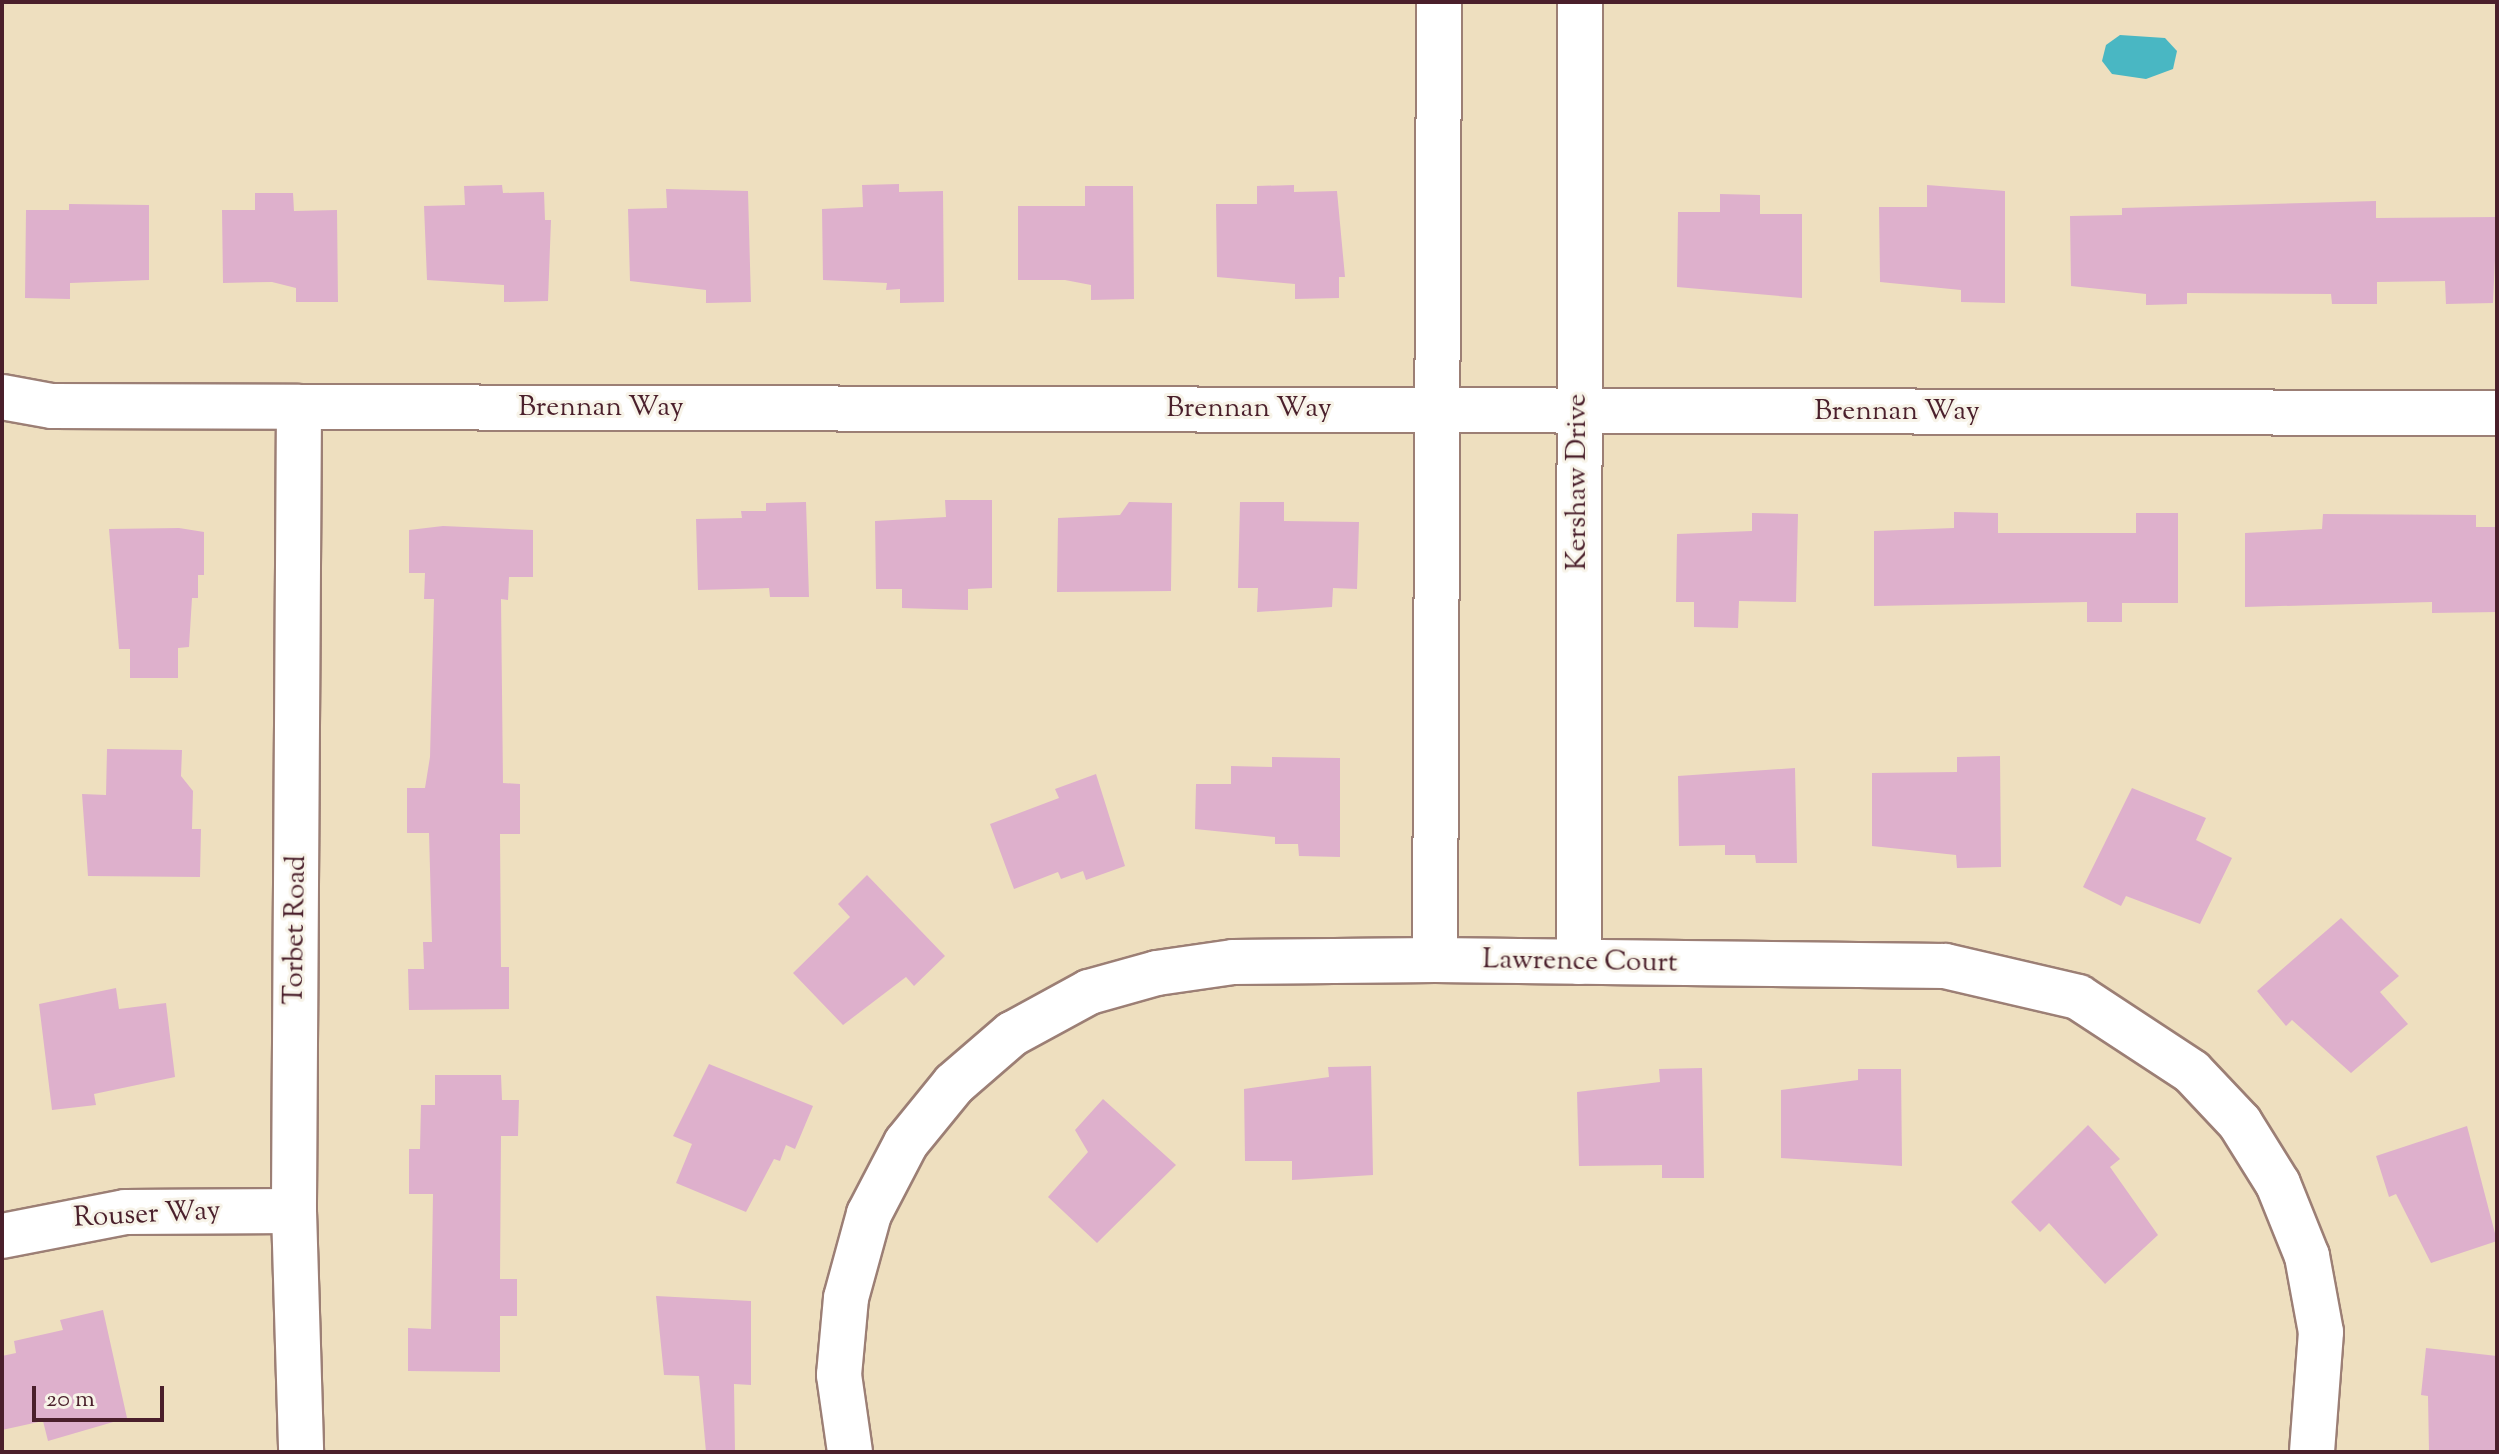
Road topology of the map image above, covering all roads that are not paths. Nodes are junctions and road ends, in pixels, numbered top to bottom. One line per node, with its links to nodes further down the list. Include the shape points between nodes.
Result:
1 (1439, 2): 5 (street)
2 (1580, 2): 6 (street, Kershaw Drive)
3 (2, 397): 4 (street, Brennan Way, via 52,406)
4 (299, 407): 5 (street, Brennan Way); 10 (street, Torbet Road)
5 (1436, 410): 6 (street, Brennan Way); 8 (street)
6 (1578, 411): 7 (street, Brennan Way); 9 (street, Kershaw Drive)
7 (2497, 413)
8 (1435, 960): 9 (street, Lawrence Court); 13 (street, Lawrence Court, via 1233,962 1157,973 1089,992 1012,1034 954,1084 906,1143 869,1214 846,1298 839,1375)
9 (1579, 962): 14 (street, Lawrence Court, via 1945,966 2078,997 2135,1029 2192,1072 2240,1123 2284,1199 2307,1256 2321,1332)
10 (294, 1211): 11 (street, Rouser Way, via 125,1212); 12 (street, Torbet Road)
11 (2, 1236)
12 (301, 1452)
13 (850, 1452)
14 (2312, 1452)

